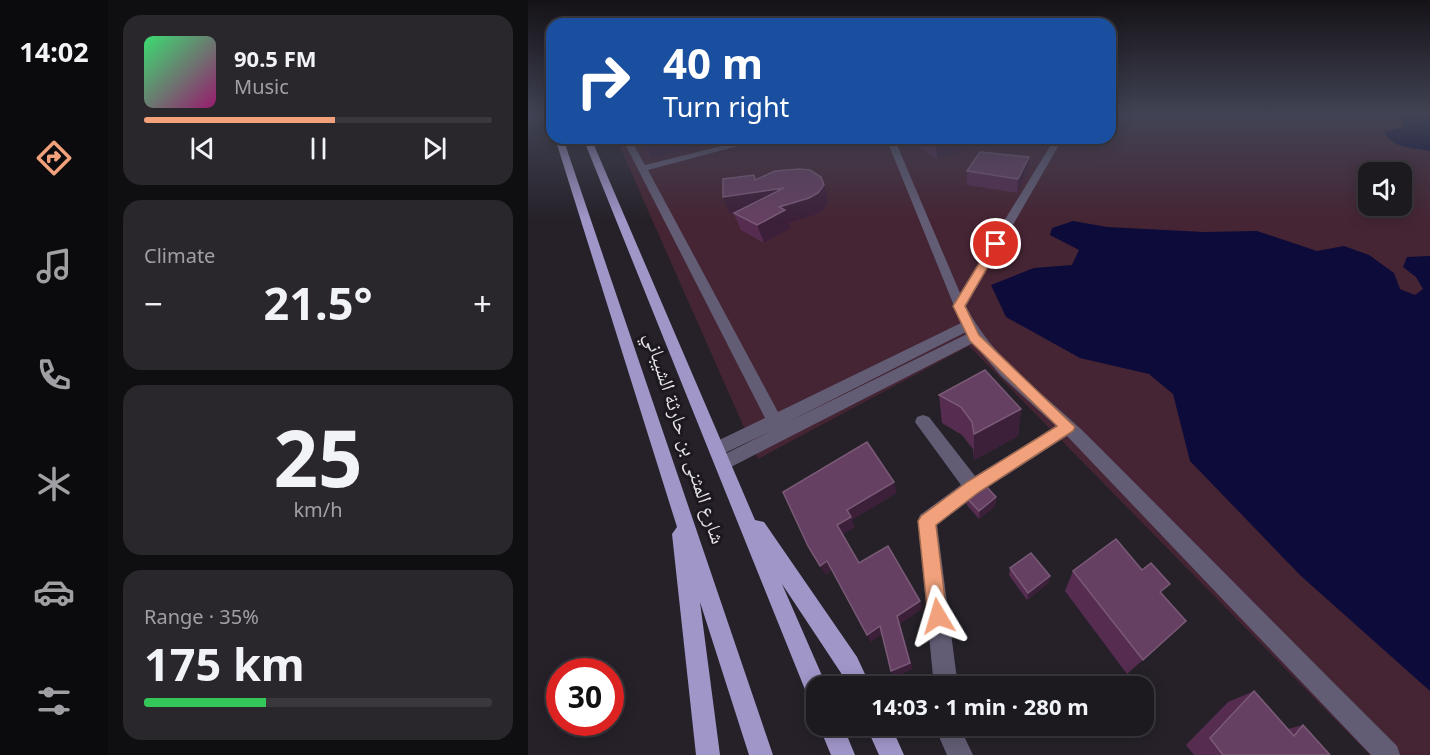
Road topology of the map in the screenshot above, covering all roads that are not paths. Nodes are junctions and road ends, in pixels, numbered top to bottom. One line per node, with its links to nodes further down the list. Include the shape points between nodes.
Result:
1 (563, 150): 15 (main road, شارع المثنى بن حارثة الشيباني)
2 (592, 150): 13 (main road, شارع المثنى بن حارثة الشيباني)
3 (632, 150): 7 (street)
4 (716, 150): 7 (street)
5 (895, 150): 8 (street)
6 (1052, 150): 8 (street)
7 (642, 169): 11 (street)
8 (959, 306): 9 (street)
9 (971, 332): 11 (street); 12 (street)
10 (923, 422): 14 (street)
11 (778, 427): 13 (street)
12 (1068, 427): 14 (street); 28 (street)
13 (720, 456): 16 (main road, شارع المثنى بن حارثة الشيباني)
14 (973, 487): 19 (street, via 927,521)
15 (678, 498): 23 (main road); 24 (main road, شارع المثنى بن حارثة الشيباني)
16 (738, 501): 17 (main road, شارع المثنى بن حارثة الشيباني); 18 (main road)
17 (811, 676)
18 (854, 676)
19 (945, 676)
20 (835, 736): 25 (main road)
21 (883, 736): 26 (main road)
22 (952, 736): 27 (street)
23 (708, 755)
24 (761, 755)
25 (843, 755)
26 (892, 755)
27 (961, 755)
28 (1388, 755)

